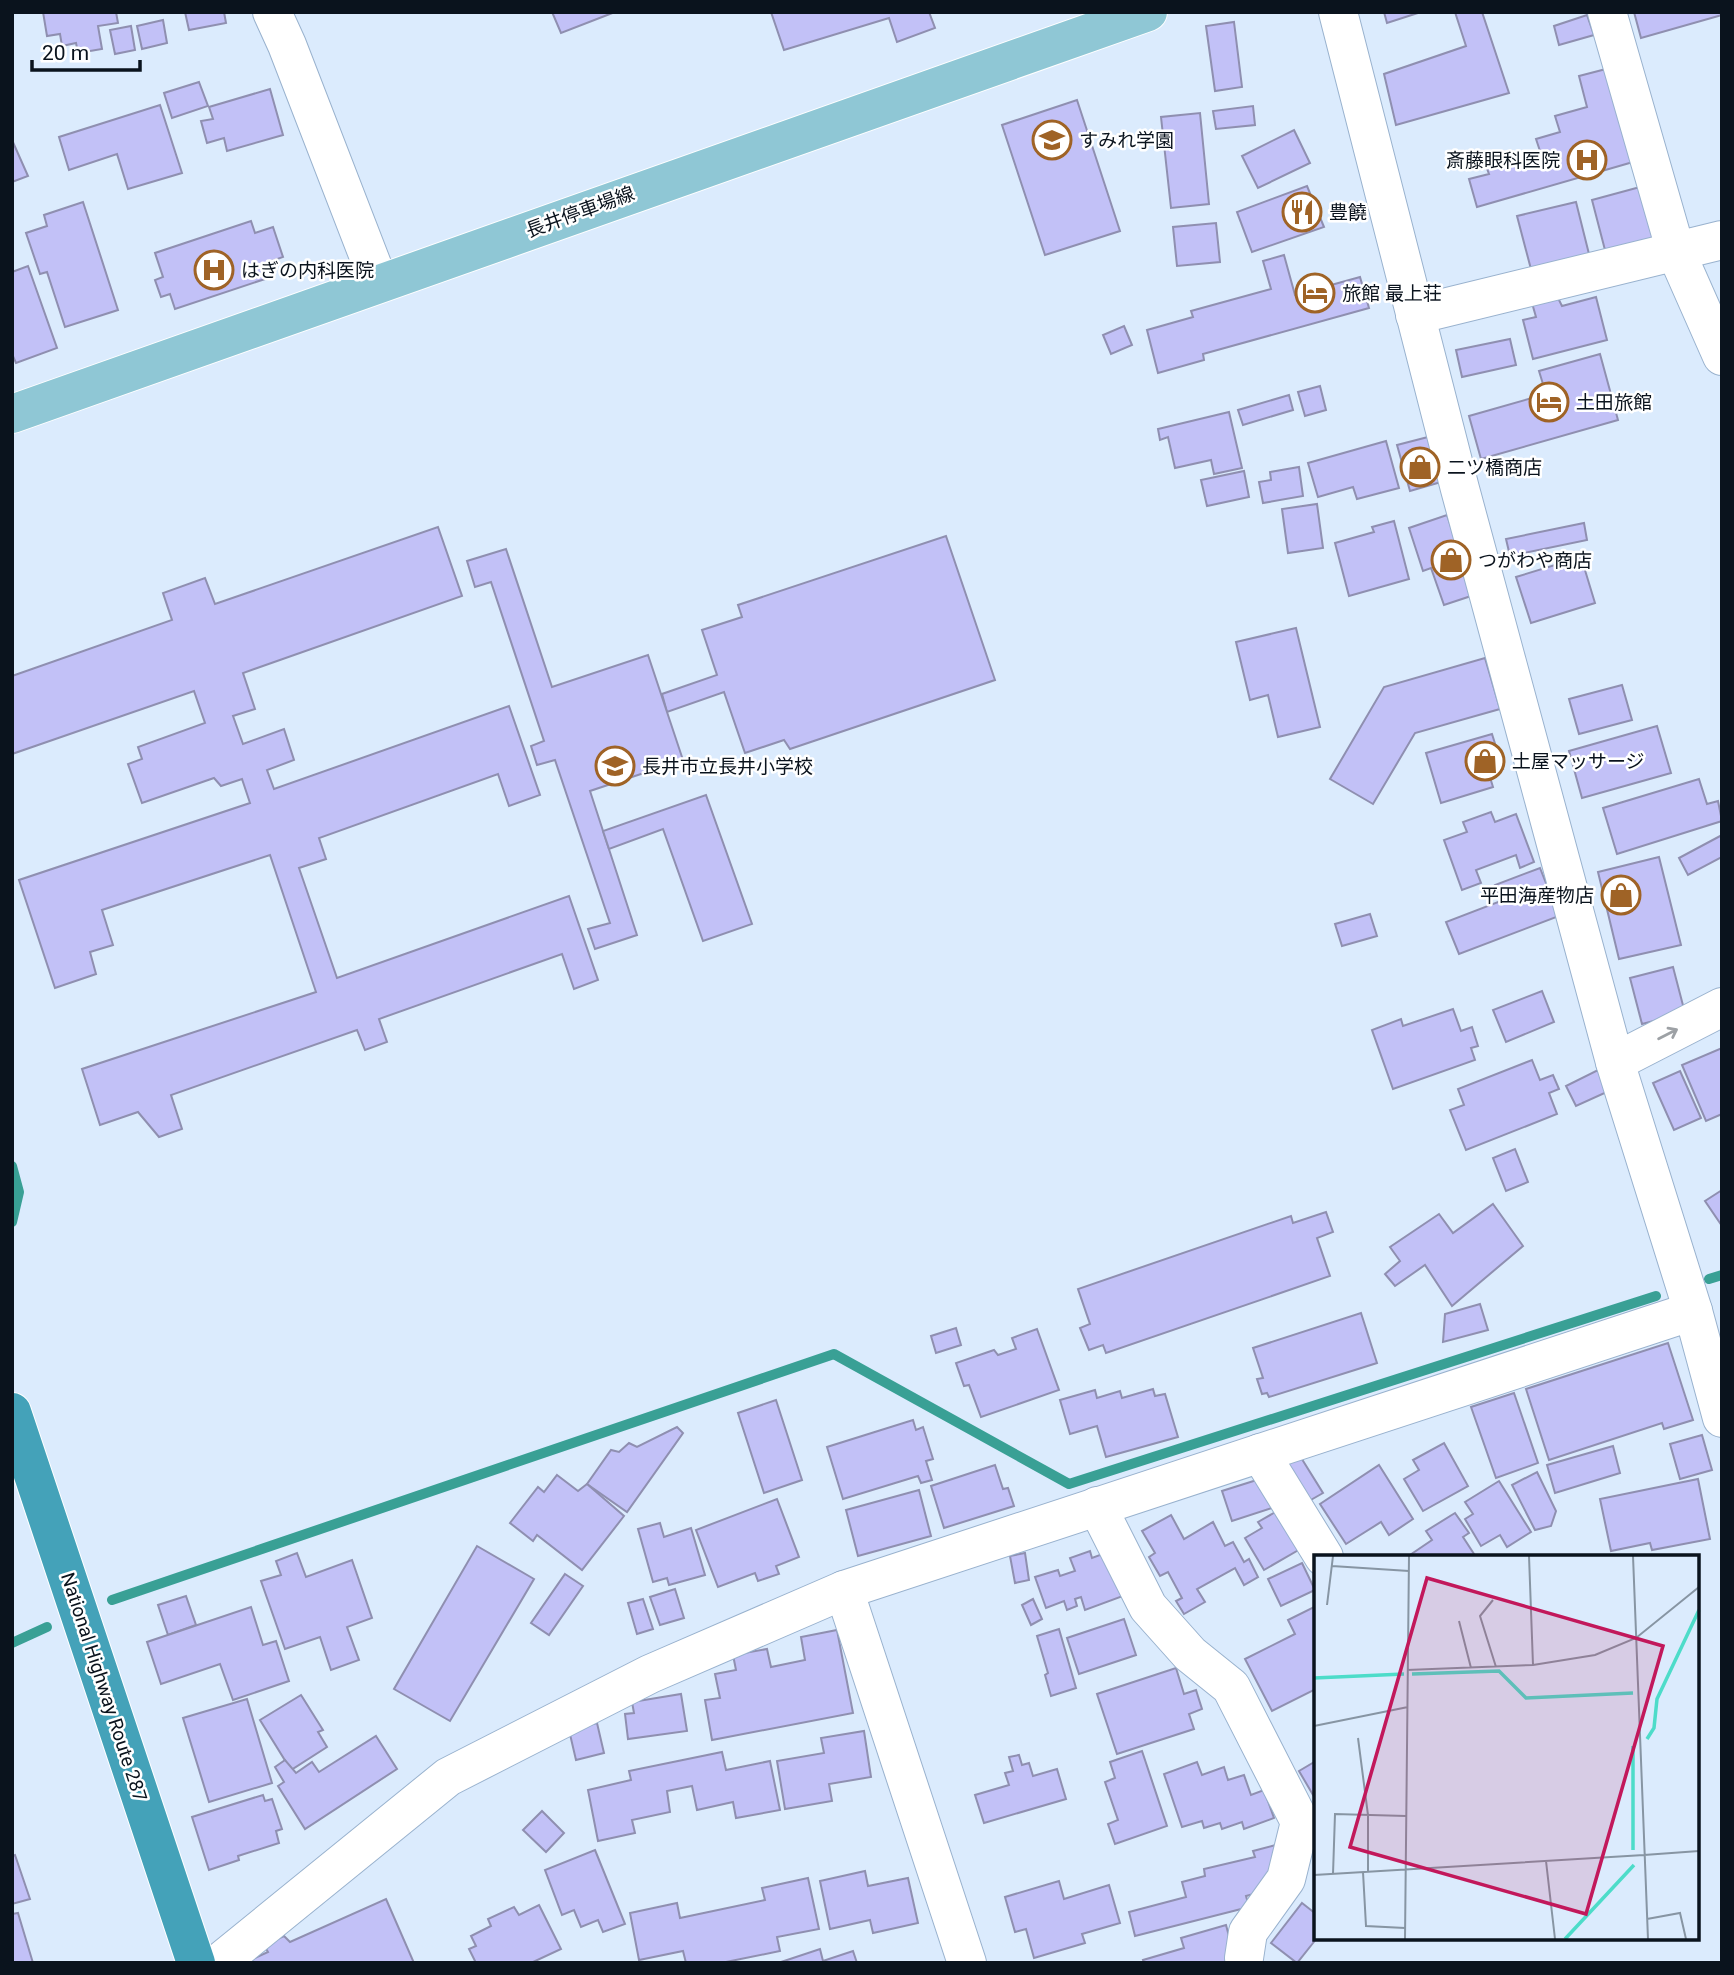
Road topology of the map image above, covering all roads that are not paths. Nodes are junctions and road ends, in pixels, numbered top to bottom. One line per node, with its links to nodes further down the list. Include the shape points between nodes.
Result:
1 (272, 12): 7 (street)
2 (1148, 12): 7 (main road, 長井停車場線)
3 (1338, 12): 8 (street)
4 (1608, 12): 6 (street)
5 (1722, 240): 6 (street)
6 (1675, 252): 8 (street); 9 (street)
7 (379, 283): 10 (main road, 長井停車場線)
8 (1415, 315): 12 (street)
9 (1722, 356)
10 (12, 414)
11 (1722, 1007): 12 (street, one-way to 11)
12 (1615, 1062): 13 (street)
13 (1693, 1311): 15 (street); 16 (street)
14 (12, 1412): 21 (highway, National Highway Route 287)
15 (1722, 1418)
16 (1260, 1453): 17 (street); 18 (street)
17 (1097, 1506): 19 (street); 20 (street, via 1148,1607 1190,1654 1231,1687 1300,1822 1286,1878 1248,1932)
18 (1323, 1555)
19 (844, 1590): 22 (street, via 650,1674 448,1777); 23 (street)
20 (1244, 1958)
21 (196, 1963)
22 (219, 1963)
23 (967, 1963)

